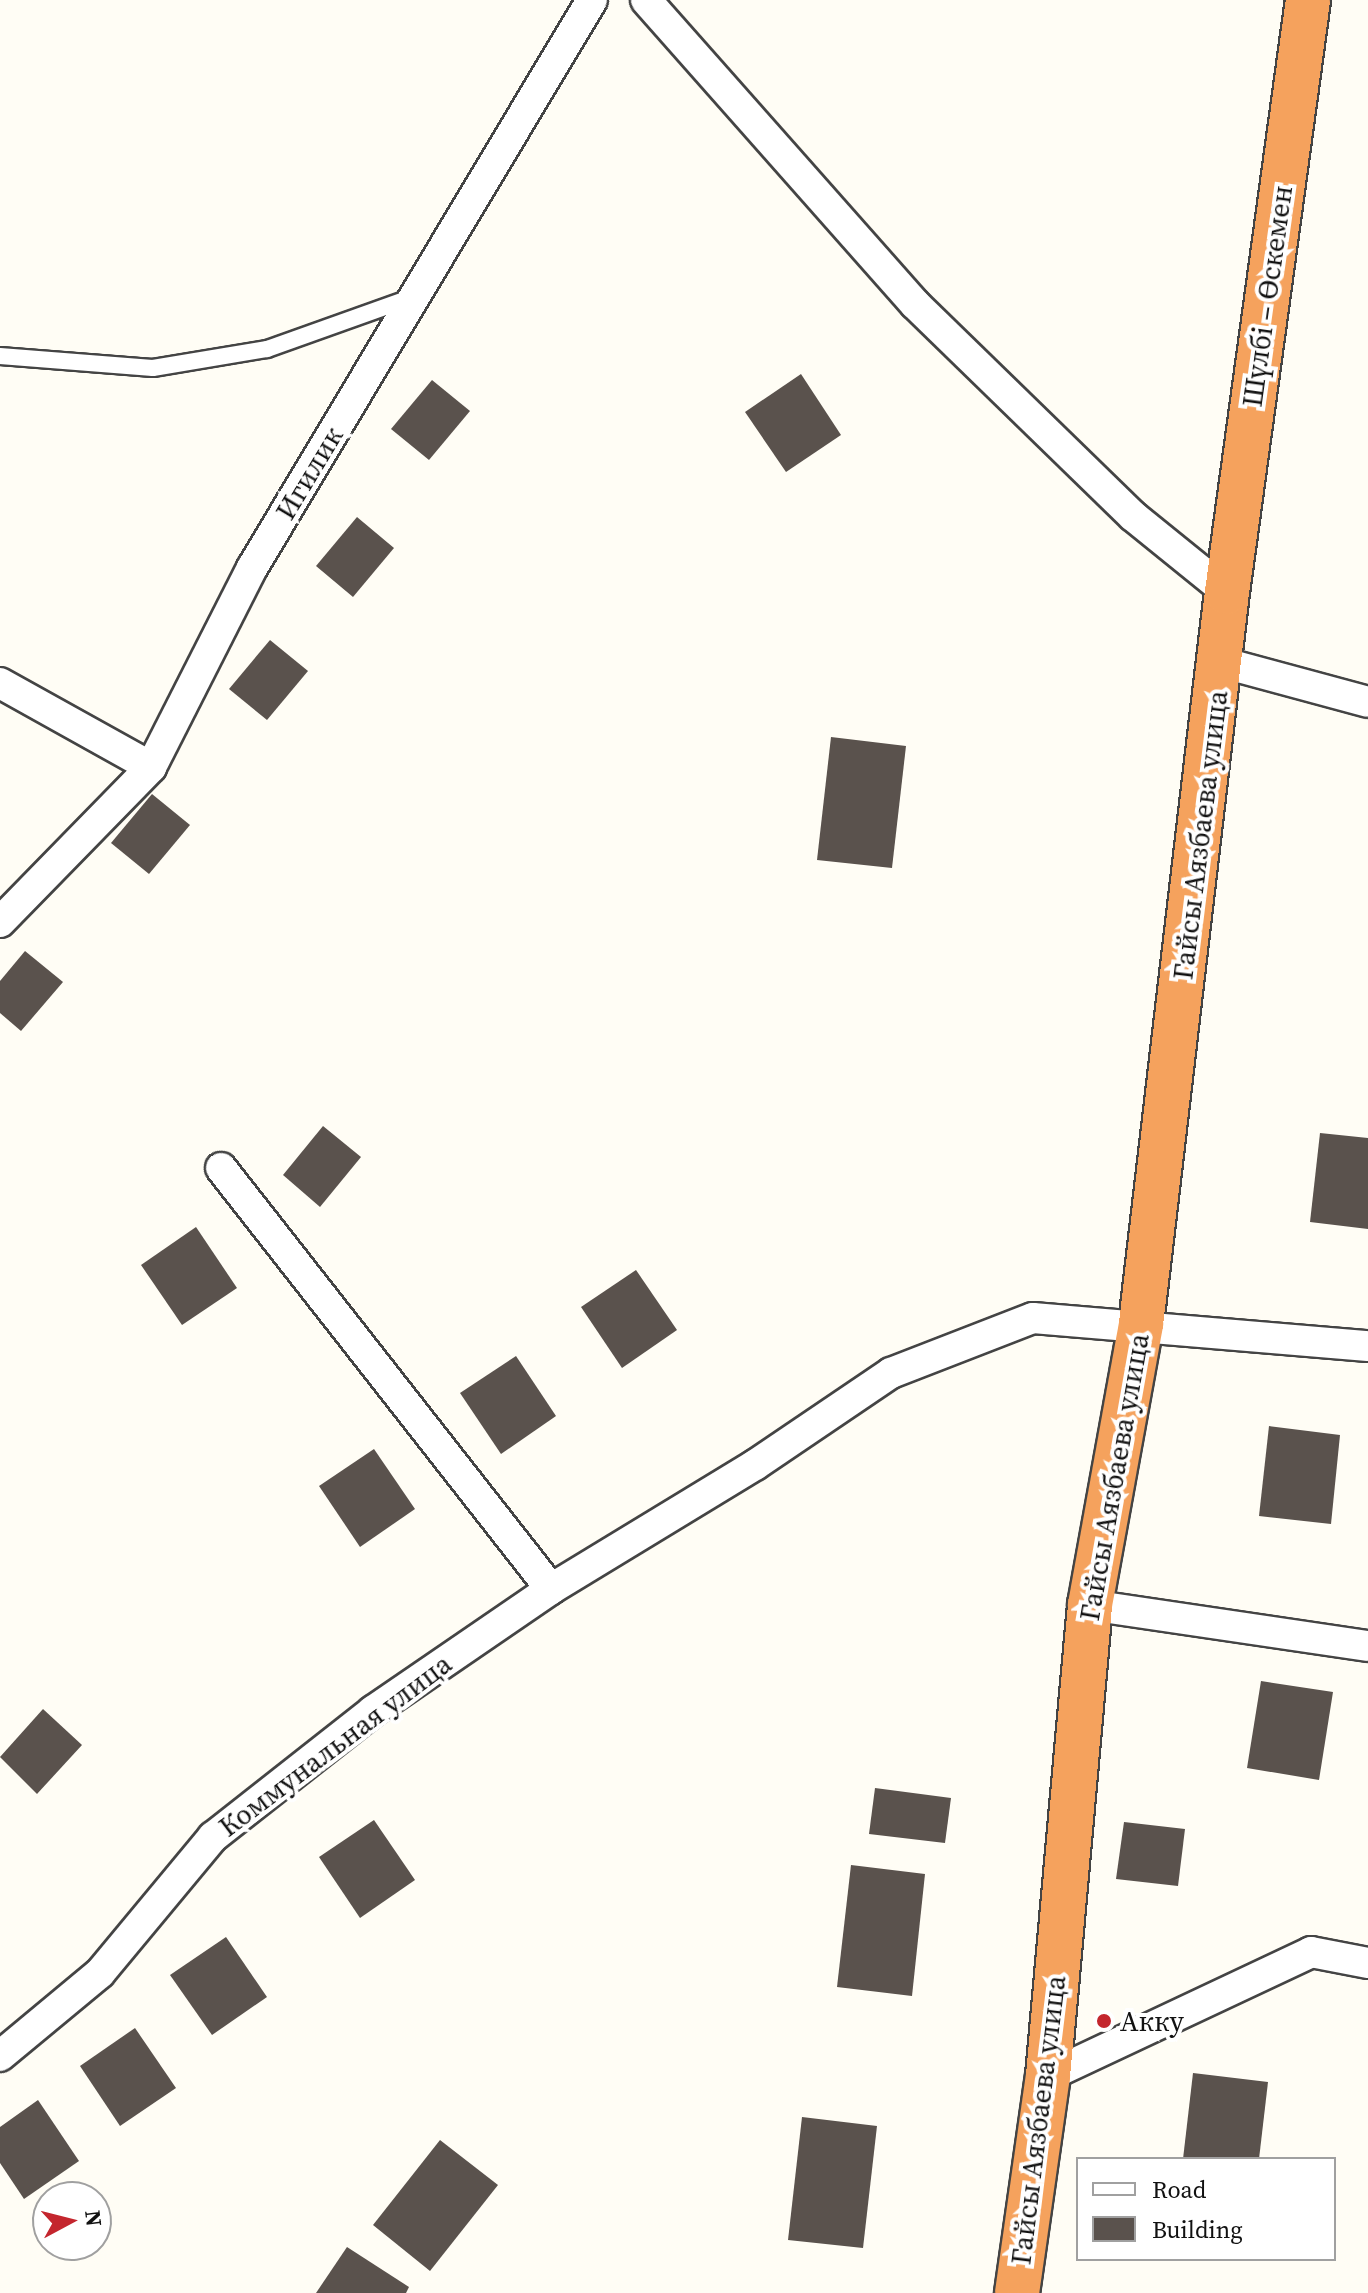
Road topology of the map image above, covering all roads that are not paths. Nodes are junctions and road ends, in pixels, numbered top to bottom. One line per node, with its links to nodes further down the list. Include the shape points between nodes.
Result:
1 (592, 0): 4 (street, Игилик)
2 (646, 0): 6 (street, via 915,304 1133,516)
3 (1308, 0): 6 (highway, Шүлбі – Өскемен)
4 (414, 296): 5 (lane, via 267,349 153,368); 10 (street, Игилик, via 252,568)
5 (0, 356)
6 (1227, 592): 7 (highway, Шүлбі – Өскемен)
7 (1220, 662): 9 (street); 13 (highway, Гайсы Аязбаева улица)
8 (0, 683): 10 (street)
9 (1368, 702)
10 (151, 767): 11 (street, Игилик)
11 (0, 922)
12 (221, 1168): 15 (street)
13 (1141, 1324): 14 (street, Коммунальная улица); 15 (street, Коммунальная улица, via 1033,1318 891,1373 755,1465); 16 (highway, Гайсы Аязбаева улица)
14 (1368, 1346)
15 (551, 1589): 19 (street, Коммунальная улица, via 373,1711 213,1837 100,1973)
16 (1090, 1605): 17 (street); 20 (highway, Гайсы Аязбаева улица)
17 (1368, 1646)
18 (1368, 1963): 20 (street, via 1311,1952)
19 (0, 2056)
20 (1048, 2076): 21 (highway, Гайсы Аязбаева улица)
21 (1017, 2293)

